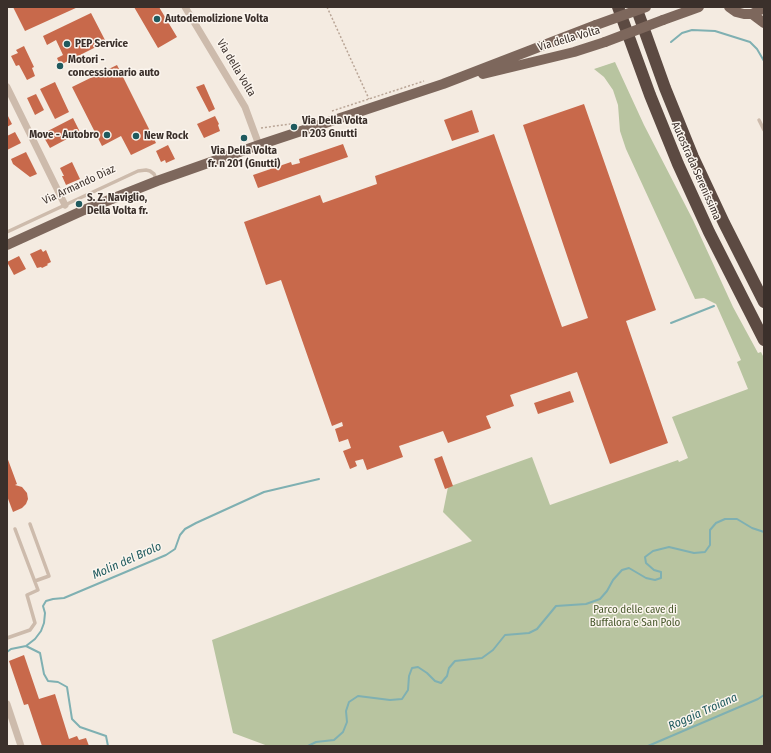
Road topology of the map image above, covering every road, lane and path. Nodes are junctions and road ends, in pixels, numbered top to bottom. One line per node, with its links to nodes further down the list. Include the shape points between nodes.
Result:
1 (185, 7): 18 (street, Via della Volta, via 245,107)
2 (327, 7): 14 (path)
3 (618, 7): 26 (highway, Autostrada Serenissima, via 678,164 709,232)
4 (636, 7): 25 (highway, Autostrada Serenissima, via 693,157)
5 (646, 7): 12 (main road, Via della Volta, bridge)
6 (699, 7): 12 (main road, Via della Volta, bridge, via 574,52)
7 (728, 7): 9 (main road, via 736,12)
8 (764, 8): 9 (main road)
9 (752, 14): 10 (main road)
10 (764, 23)
11 (424, 80): 14 (path)
12 (442, 84): 14 (main road, Via della Volta)
13 (7, 87): 22 (street)
14 (371, 102): 15 (path); 20 (main road, Via della Volta)
15 (328, 112)
16 (759, 120): 19 (lane)
17 (300, 123): 18 (path)
18 (254, 130): 20 (street, Via della Volta)
19 (764, 130)
20 (259, 145): 21 (main road, Via della Volta)
21 (157, 181): 22 (lane, Via Armando Diaz, via 150,171 138,171); 24 (main road)
22 (65, 204): 23 (lane, Via Armando Diaz)
23 (7, 232)
24 (7, 245)
25 (764, 302)
26 (764, 340)
27 (30, 524): 29 (lane, via 49,576)
28 (15, 529): 29 (lane)
29 (35, 581): 30 (lane, via 38,590 27,595 35,623 30,630)
30 (7, 638)
31 (7, 704): 32 (street)
32 (21, 746)

